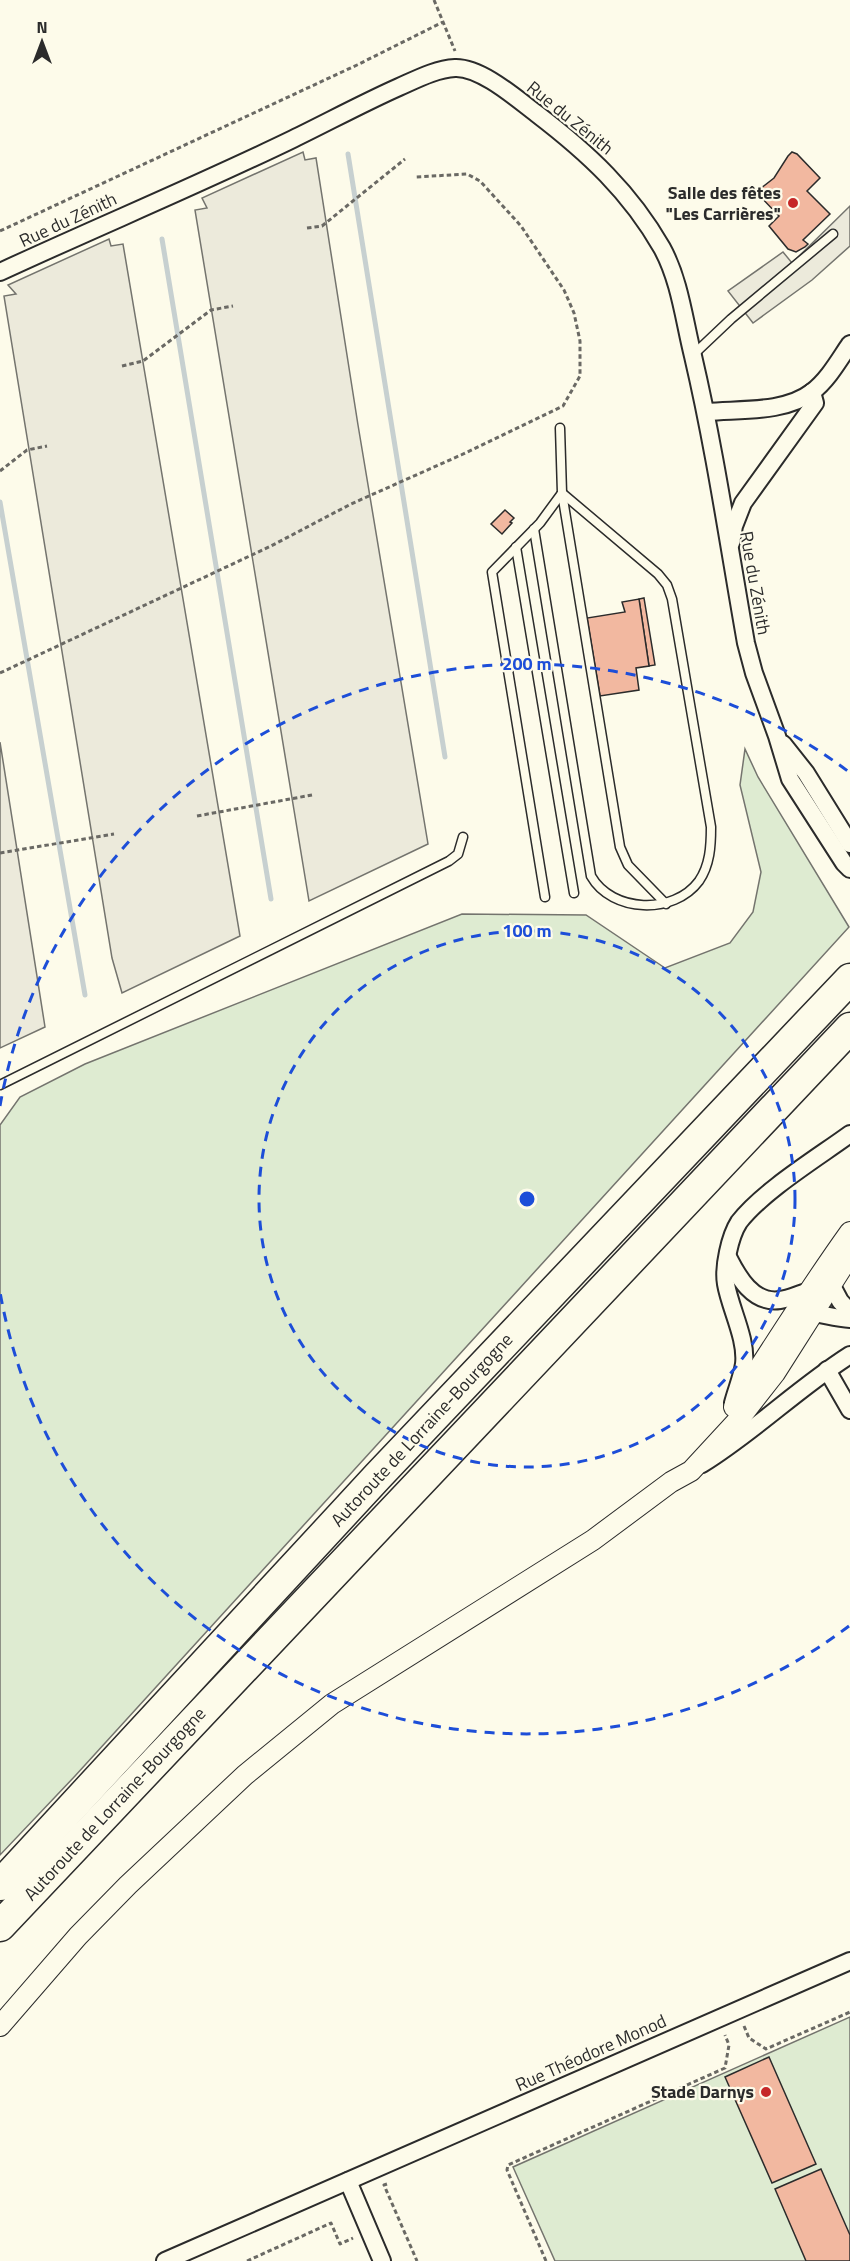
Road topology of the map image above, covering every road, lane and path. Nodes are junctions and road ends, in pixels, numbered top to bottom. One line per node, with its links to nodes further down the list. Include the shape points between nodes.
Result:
1 (434, 0): 2 (path)
2 (443, 22): 3 (path); 7 (path)
3 (461, 68): 9 (street, Rue du Zénith, via 441,70 414,80); 12 (street, Rue du Zénith, via 472,70 503,89 578,146 630,201 671,267)
4 (405, 159): 6 (path, via 322,226)
5 (416, 177): 23 (path, via 467,174 480,181 521,226 564,290 580,341 580,376 562,406)
6 (307, 228)
7 (0, 231)
8 (833, 234): 12 (lane)
9 (0, 272)
10 (233, 306): 13 (path, via 211,310 143,361)
11 (850, 344): 14 (street)
12 (693, 356): 15 (street, Rue du Zénith)
13 (122, 366)
14 (812, 392): 15 (street, via 794,403); 22 (street, via 815,403 743,503)
15 (706, 412): 22 (street, Rue du Zénith)
16 (560, 428): 19 (lane)
17 (47, 446): 18 (path, via 27,450)
18 (0, 471)
19 (561, 494): 20 (lane); 34 (lane, via 620,847 628,865); 34 (lane, via 658,574 672,598 711,827 708,865 700,879 690,891)
20 (534, 529): 21 (lane); 34 (lane, via 591,876 605,894 625,902 642,906)
21 (516, 547): 32 (lane); 33 (lane, via 492,572)
22 (729, 549): 24 (street, Rue du Zénith, via 746,643)
23 (0, 673)
24 (777, 736): 29 (street, Rue du Zénith, via 806,773); 31 (street, Rue du Zénith, via 790,779)
25 (312, 795): 26 (path)
26 (197, 816)
27 (114, 834): 30 (path)
28 (463, 837): 37 (lane, via 458,854 449,861)
29 (850, 844)
30 (0, 853)
31 (850, 868)
32 (574, 893)
33 (545, 897)
34 (666, 904)
35 (850, 979): 53 (highway, Autoroute de Lorraine-Bourgogne, via 378,1476)
36 (850, 1028): 54 (highway, Autoroute de Lorraine-Bourgogne)
37 (0, 1085)
38 (850, 1134): 41 (street, via 756,1203 739,1223)
39 (850, 1232): 43 (street)
40 (850, 1255): 42 (street)
41 (728, 1257): 43 (street, via 737,1275 761,1297 778,1300); 50 (street, via 726,1284 744,1362)
42 (831, 1284): 44 (street); 45 (street)
43 (807, 1292): 44 (street)
44 (804, 1312): 46 (street); 50 (street); 51 (street, via 774,1373 739,1419)
45 (850, 1312)
46 (850, 1319)
47 (850, 1355): 48 (street)
48 (826, 1370): 49 (street); 51 (street, via 728,1449)
49 (850, 1410)
50 (731, 1411): 52 (street)
51 (691, 1471): 52 (street)
52 (671, 1482): 58 (street, via 593,1540 342,1697 315,1718 245,1775 128,1885)
53 (0, 1886)
54 (0, 1926)
55 (850, 1961): 62 (street, Rue Théodore Monod)
56 (850, 2012): 57 (path, via 766,2049 749,2038 744,2026)
57 (752, 2022)
58 (0, 2026)
59 (734, 2030): 60 (path)
60 (724, 2034): 61 (path); 69 (path, via 729,2045 725,2068 508,2165)
61 (716, 2038)
62 (348, 2181): 64 (street); 65 (street, Rue Théodore Monod)
63 (394, 2181): 68 (path, via 384,2185)
64 (369, 2232): 66 (path, via 340,2244 331,2223); 67 (street)
65 (165, 2261)
66 (247, 2261)
67 (382, 2261)
68 (417, 2261)
69 (546, 2261)

